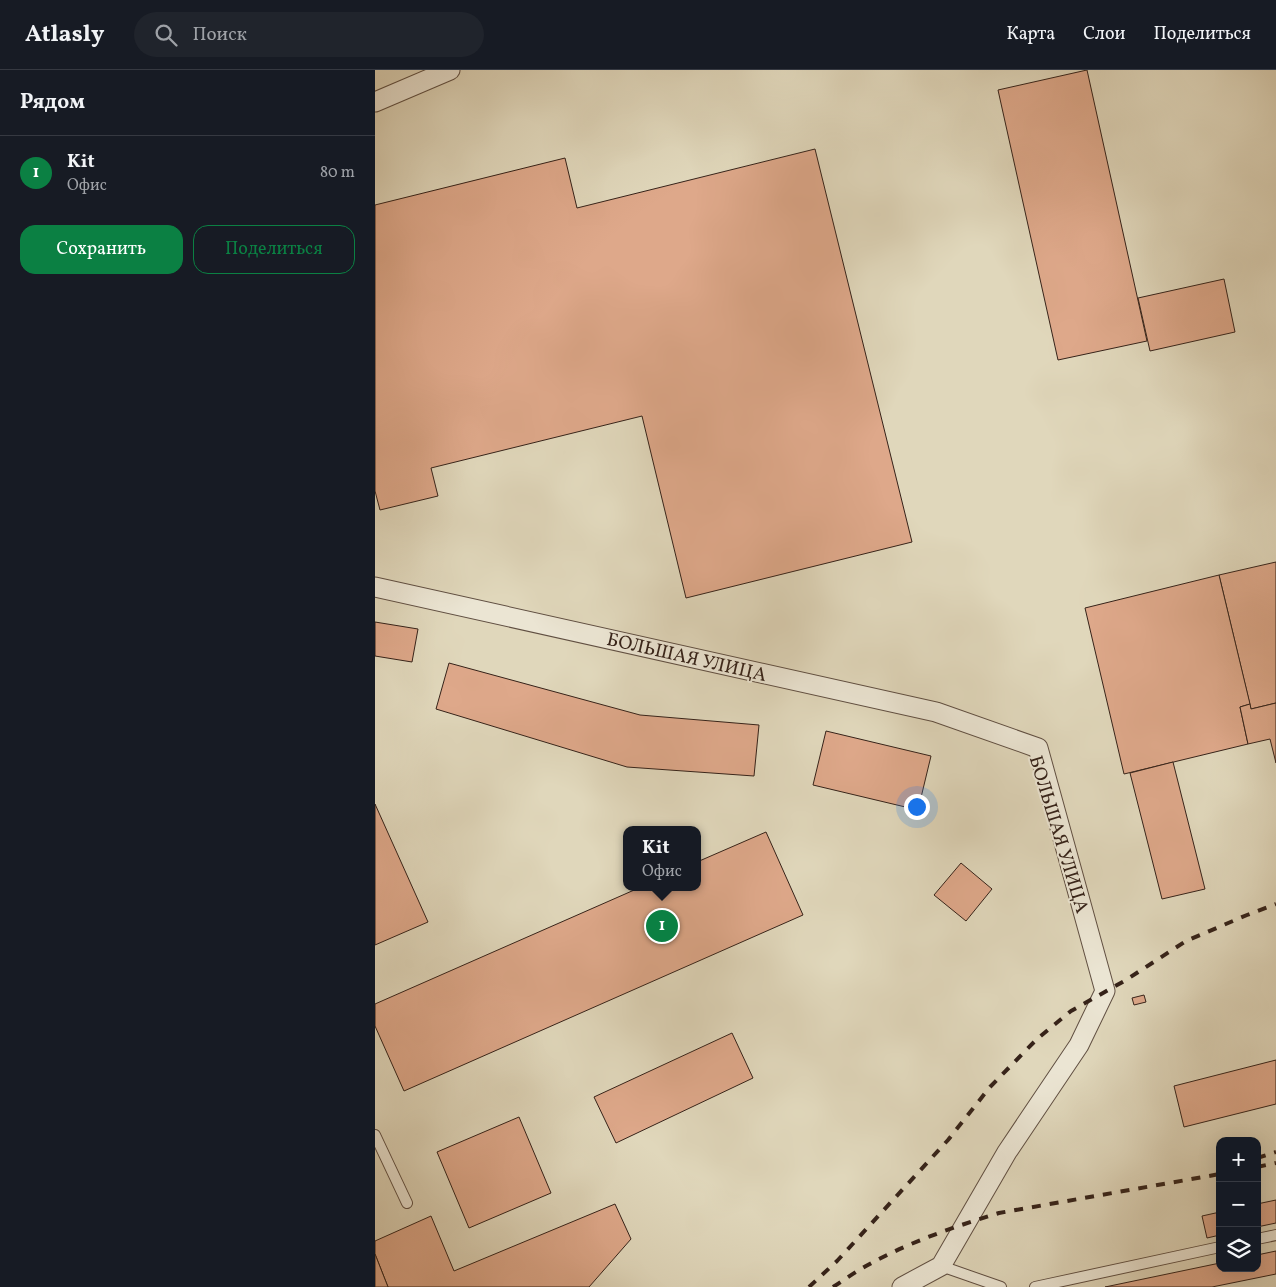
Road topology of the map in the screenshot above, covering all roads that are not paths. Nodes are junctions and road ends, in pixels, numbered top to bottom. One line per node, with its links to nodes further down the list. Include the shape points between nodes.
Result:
1 (450, 70): 2 (street)
2 (375, 102)
3 (375, 587): 9 (street, БОЛЬШАЯ УЛИЦА, via 936,712 1037,748 1105,991 1079,1045 1007,1152)
4 (375, 1135): 5 (lane)
5 (407, 1203)
6 (1276, 1235): 7 (lane)
7 (1261, 1238)
8 (1216, 1248): 12 (lane)
9 (941, 1266): 10 (street); 11 (lane)
10 (902, 1287)
11 (1001, 1287)
12 (1035, 1287)

